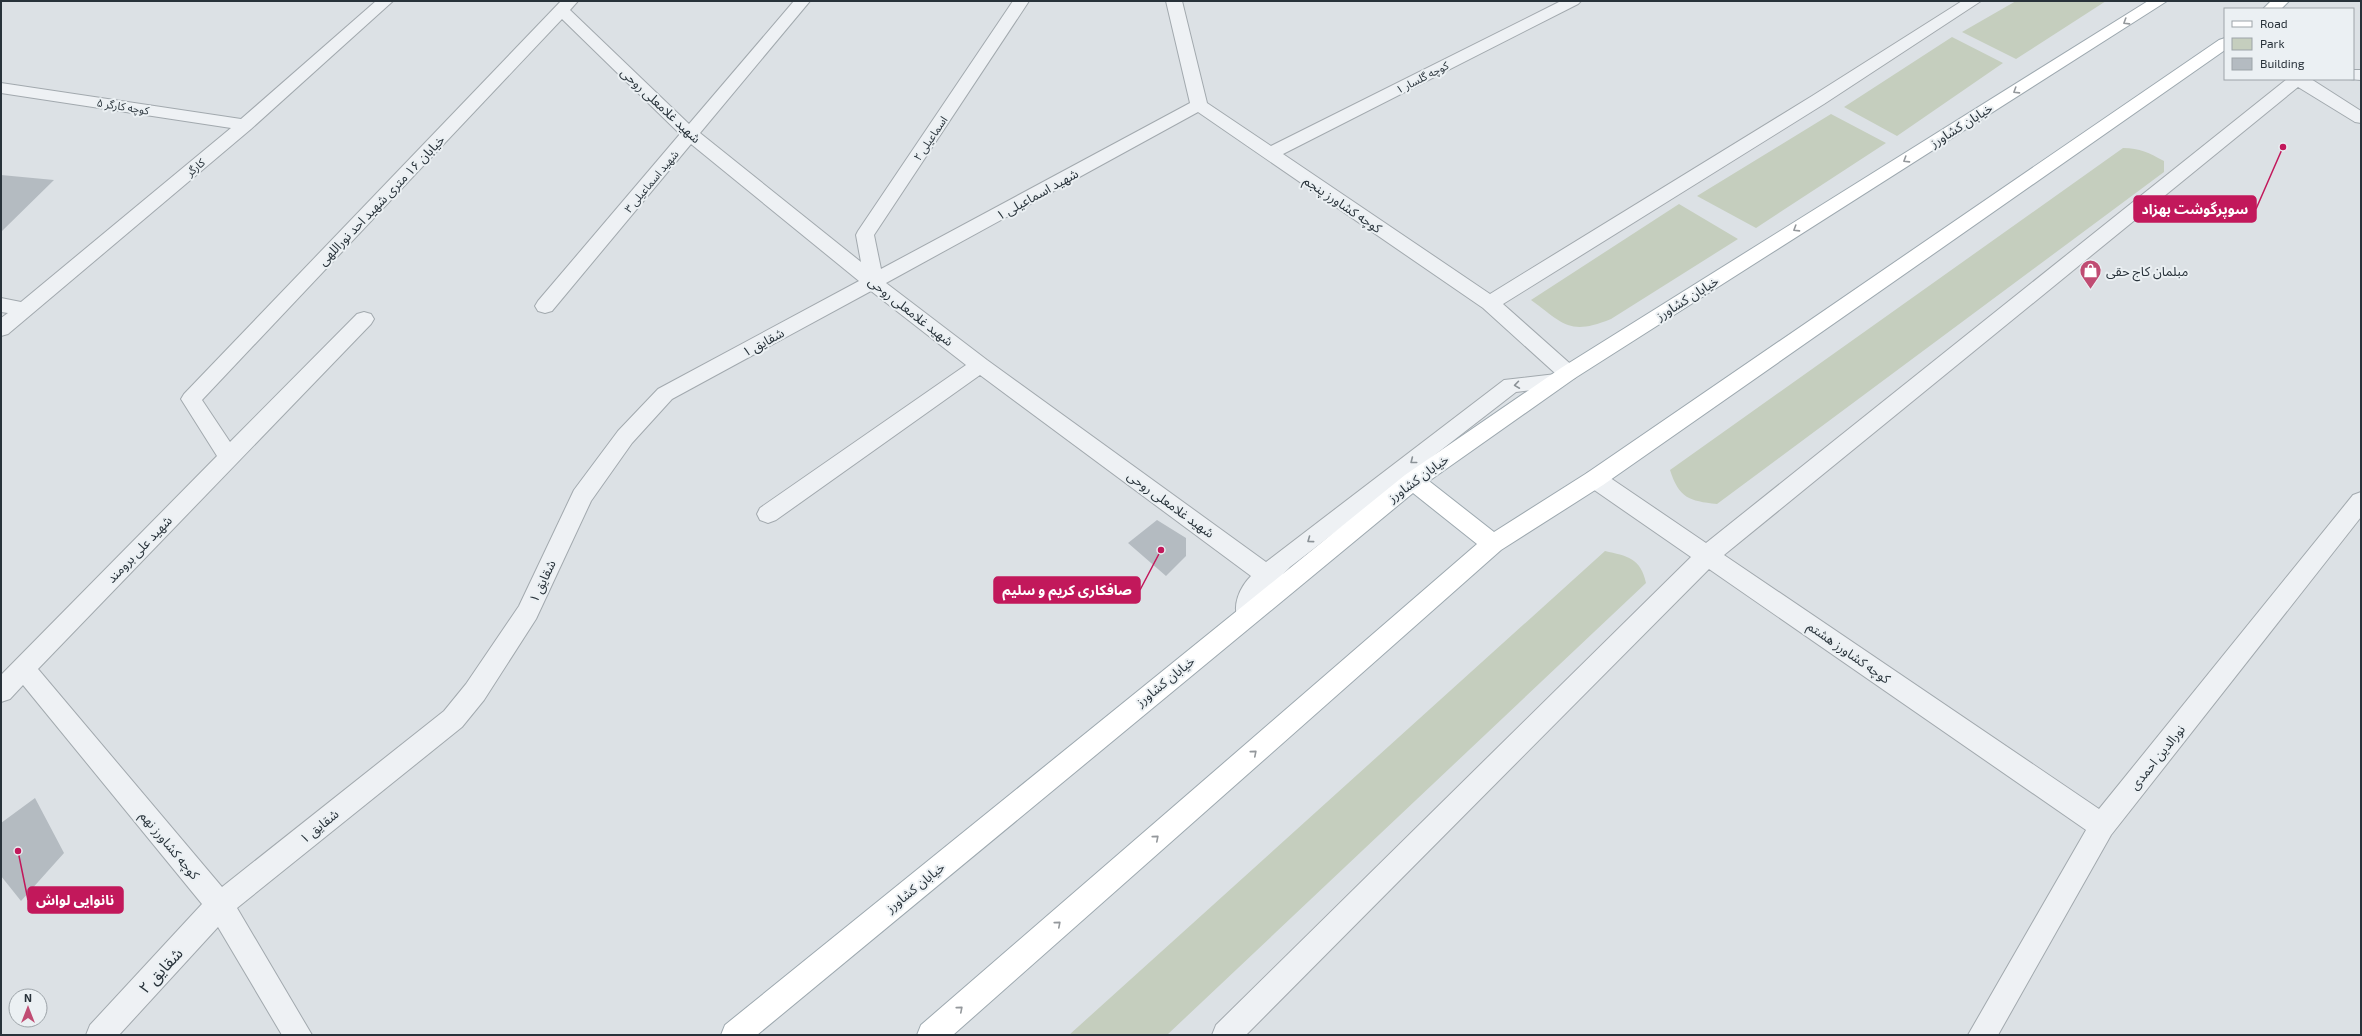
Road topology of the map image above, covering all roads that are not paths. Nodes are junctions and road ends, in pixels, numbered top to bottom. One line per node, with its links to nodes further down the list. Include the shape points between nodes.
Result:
1 (385, 1): 18 (street, کارگر)
2 (802, 1): 19 (street, شهید اسماعیلی ۳)
3 (1021, 1): 21 (street, اسماعیلی ۲, via 865,235)
4 (1192, 1): 9 (street)
5 (1573, 1): 20 (street, کوچه گلسار ۱)
6 (1973, 1): 22 (street)
7 (2159, 1): 29 (main road, خیابان کشاورز, one-way to 29)
8 (2281, 1): 11 (main road)
9 (1174, 4): 16 (street)
10 (566, 6): 19 (street, شهید غلامعلی روحی); 30 (street, خیابان ۱۶ متری شهید احد نوراللهی, via 191,399)
11 (2272, 8)
12 (2224, 44): 31 (main road)
13 (2296, 80): 36 (street)
14 (2299, 80): 17 (street)
15 (1, 88): 18 (street, کوچه کارگر ۵)
16 (1199, 105): 20 (street, کوچه کشاورز پنجم); 21 (street, شهید اسماعیلی ۱)
17 (2361, 118)
18 (245, 125): 25 (street, کارگر)
19 (690, 134): 21 (street, شهید غلامعلی روحی); 24 (street, شهید اسماعیلی ۳)
20 (1270, 154): 22 (street, کوچه کشاورز پنجم)
21 (874, 282): 28 (street, شهید غلامعلی روحی); 41 (street, شقایق ۱, via 665,394 625,437 582,496 528,612 475,692 453,719)
22 (1490, 303): 29 (street, کوچه کشاورز پنجم)
23 (1, 305): 25 (street)
24 (545, 306)
25 (25, 309): 27 (street, کارگر)
26 (364, 319): 30 (street, شهید علی برومند)
27 (1, 329)
28 (980, 365): 34 (street); 37 (street, شهید غلامعلی روحی)
29 (1562, 377): 32 (main road, خیابان کشاورز); 37 (street, one-way to 37, via 1511,385 1282,560)
30 (229, 457): 38 (street, شهید علی برومند)
31 (1595, 479): 35 (main road); 36 (street, کوچه کشاورز هشتم)
32 (1412, 481): 35 (main road); 37 (main road, خیابان کشاورز)
33 (2361, 501): 40 (street, نورالدین احمدی)
34 (768, 514)
35 (1493, 544): 45 (main road, one-way to 35)
36 (1708, 555): 40 (street, کوچه کشاورز هشتم); 46 (street)
37 (1275, 580): 44 (main road, خیابان کشاورز, via 1248,614)
38 (23, 668): 39 (street, شهید علی برومند); 41 (street, کوچه کشاورز نهم)
39 (1, 691)
40 (2102, 826): 47 (street, نورالدین احمدی)
41 (220, 905): 42 (street, شقایق ۲); 43 (street, کوچه کشاورز نهم)
42 (100, 1035)
43 (298, 1035)
44 (735, 1035)
45 (930, 1035)
46 (1226, 1035)
47 (1982, 1035)

